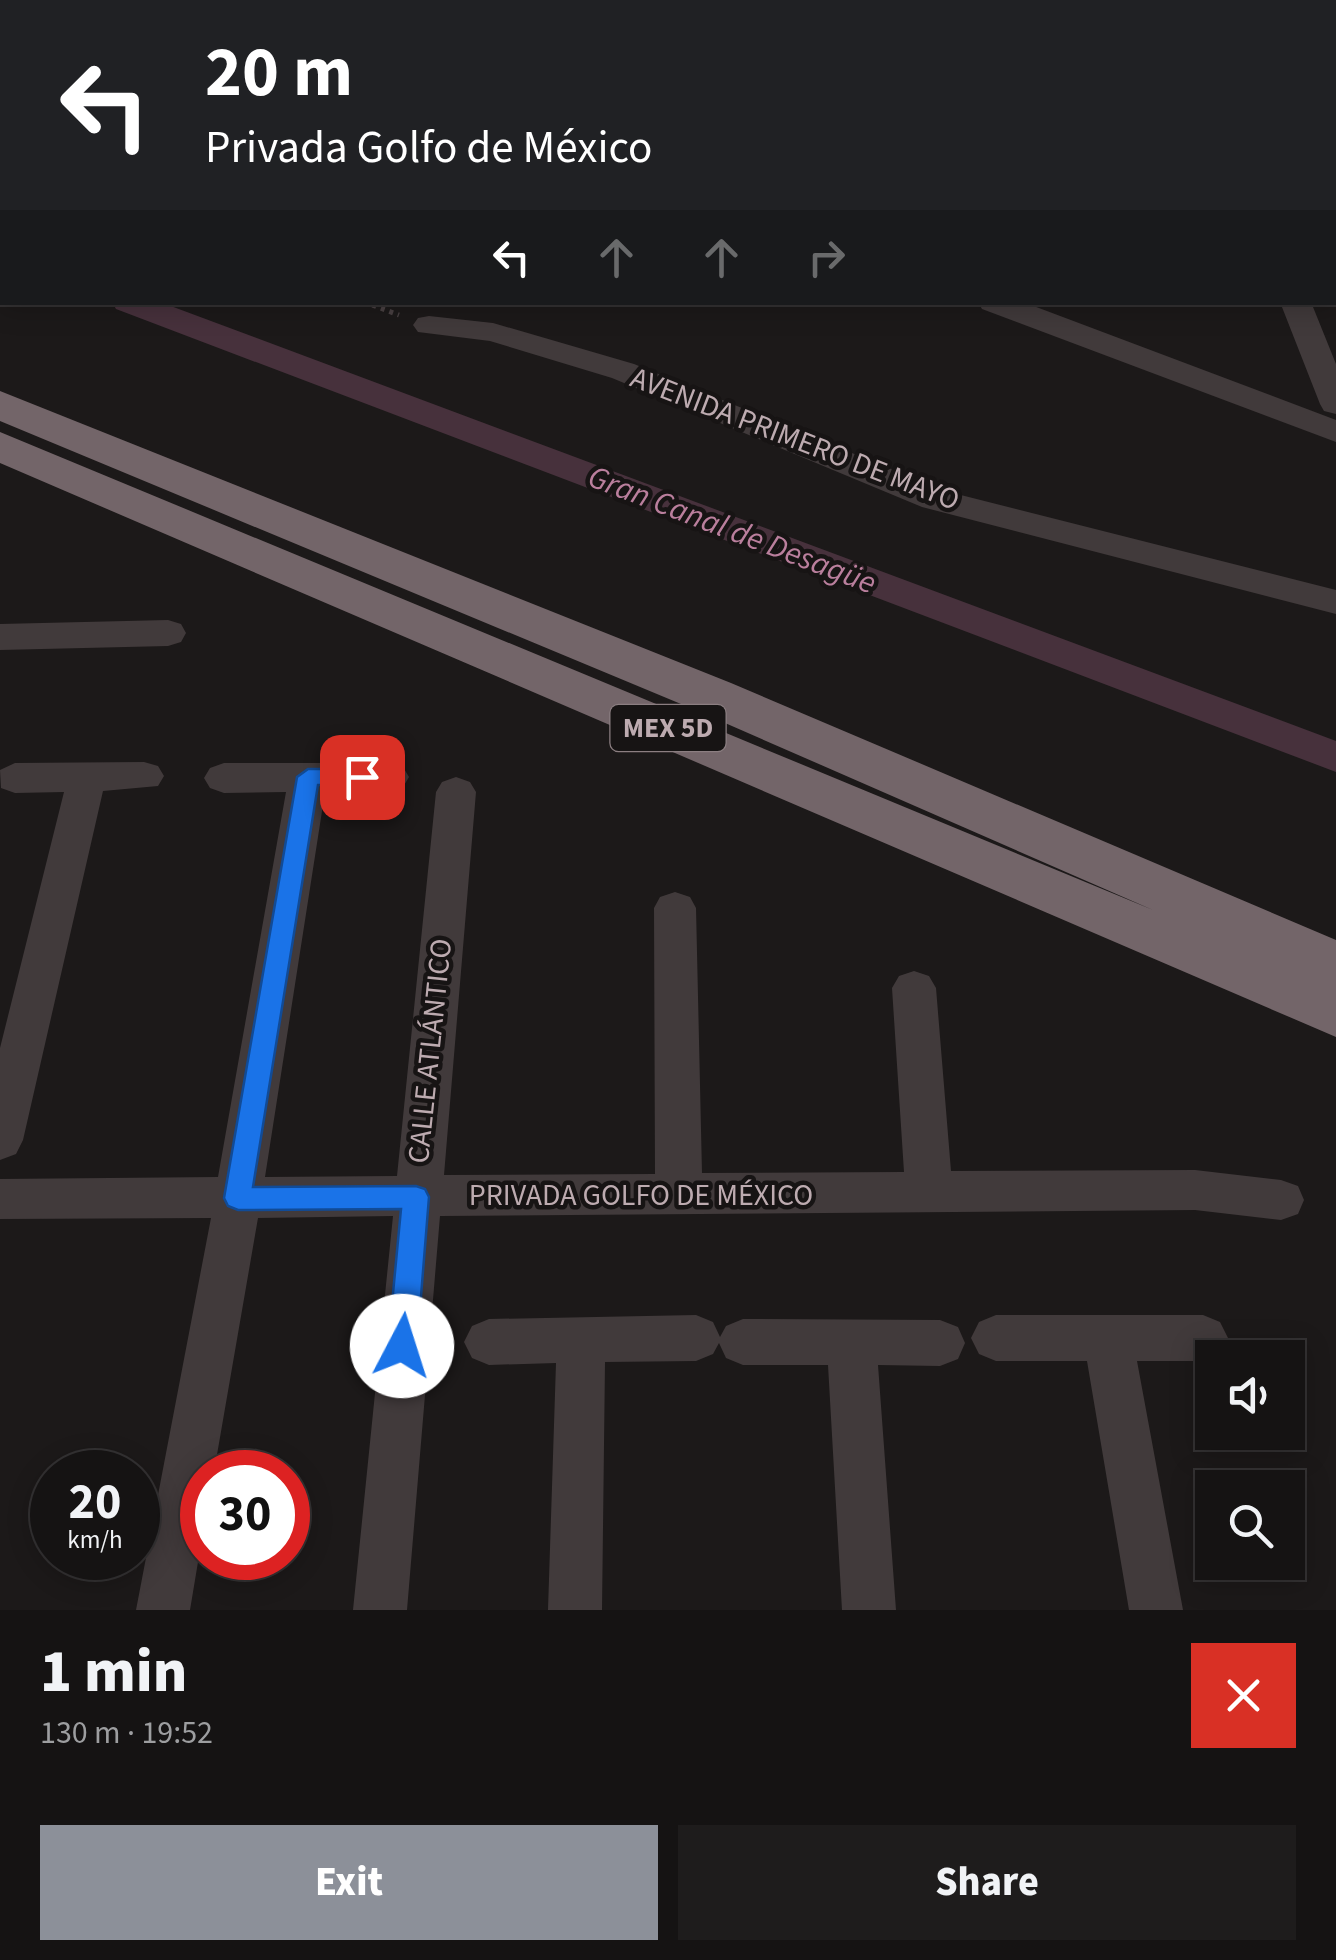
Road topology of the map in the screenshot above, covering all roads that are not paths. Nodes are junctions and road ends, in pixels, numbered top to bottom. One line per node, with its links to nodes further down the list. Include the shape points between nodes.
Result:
1 (1008, 305): 4 (street)
2 (1297, 306): 3 (street); 6 (street)
3 (1336, 308)
4 (1033, 310): 8 (street)
5 (429, 324): 10 (street, AVENIDA PRIMERO DE MAYO, via 493,332 623,371 934,498)
6 (1336, 404)
7 (0, 405): 21 (highway, MEX 5D, via 712,696)
8 (1336, 432)
9 (0, 446): 23 (highway, MEX 5D)
10 (1336, 602)
11 (168, 633): 12 (street)
12 (0, 637)
13 (144, 776): 15 (street)
14 (389, 776): 16 (street)
15 (87, 777): 17 (street); 24 (street)
16 (308, 777): 18 (street); 29 (street)
17 (15, 778)
18 (224, 778)
19 (456, 792): 27 (street, CALLE ATLÁNTICO)
20 (675, 908): 26 (street)
21 (1336, 964)
22 (914, 988): 25 (street)
23 (1336, 1013)
24 (0, 1140)
25 (929, 1193): 26 (street, PRIVADA GOLFO DE MÉXICO); 30 (street, PRIVADA GOLFO DE MÉXICO, via 1195,1190)
26 (679, 1195): 27 (street, PRIVADA GOLFO DE MÉXICO)
27 (416, 1197): 29 (street, PRIVADA GOLFO DE MÉXICO); 39 (street, CALLE ATLÁNTICO)
28 (0, 1198): 29 (street, PRIVADA GOLFO DE MÉXICO)
29 (238, 1198): 38 (street)
30 (1281, 1200)
31 (996, 1338): 32 (street)
32 (1108, 1338): 33 (street); 42 (street)
33 (1204, 1338)
34 (581, 1340): 35 (street); 36 (street); 40 (street)
35 (489, 1342)
36 (851, 1342): 37 (street); 41 (street)
37 (940, 1342)
38 (162, 1610)
39 (380, 1610)
40 (575, 1610)
41 (870, 1610)
42 (1156, 1610)

